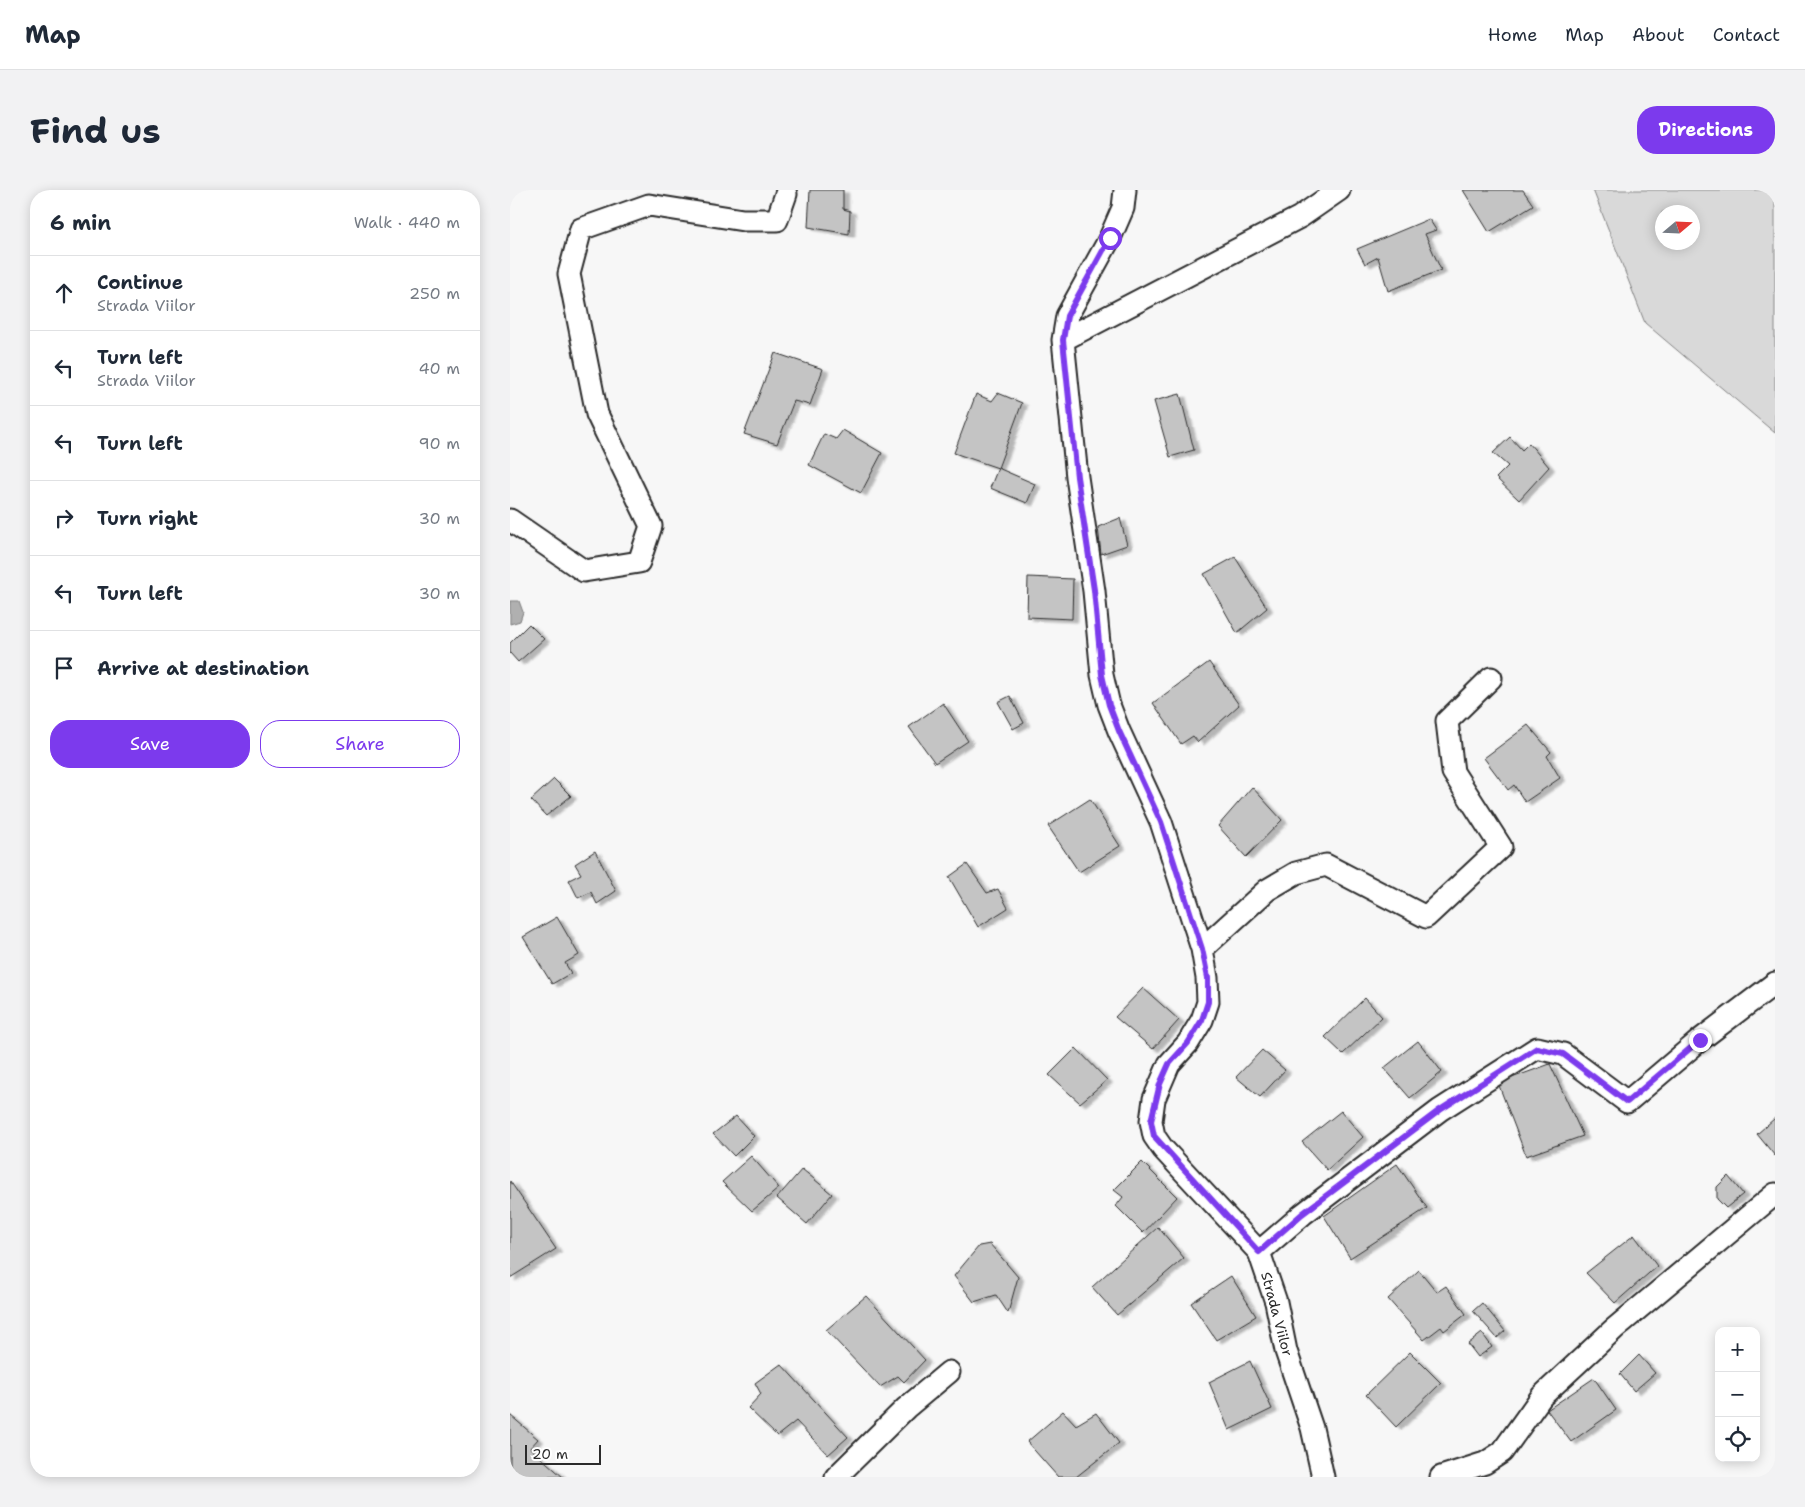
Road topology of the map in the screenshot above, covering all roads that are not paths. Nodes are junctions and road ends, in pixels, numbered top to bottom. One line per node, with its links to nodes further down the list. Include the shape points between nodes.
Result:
1 (1126, 190): 4 (street, Strada Viilor, via 1110,238 1067,316)
2 (1339, 190): 4 (street, via 1300,217)
3 (786, 194): 5 (street, via 777,220 743,220 649,205 581,229 569,274 597,414 651,526 639,562 584,571)
4 (1063, 340): 7 (street, Strada Viilor, via 1077,477 1107,698 1161,822)
5 (510, 520)
6 (1491, 678): 7 (street, via 1447,721 1452,772 1501,847 1426,917 1326,865 1296,873 1267,890)
7 (1202, 949): 10 (street, Strada Viilor, via 1208,978 1208,1002 1188,1043 1169,1064 1154,1099 1151,1121 1154,1136 1164,1149)
8 (1775, 983): 10 (street, via 1700,1040 1627,1102 1563,1054 1537,1048 1440,1110 1302,1214)
9 (1775, 1194): 14 (street, via 1614,1328 1542,1396 1502,1452 1485,1463)
10 (1259, 1252): 13 (street, Strada Viilor, via 1276,1302 1286,1351 1312,1428)
11 (949, 1372): 12 (street, via 906,1408)
12 (836, 1477)
13 (1323, 1477)
14 (1441, 1477)

